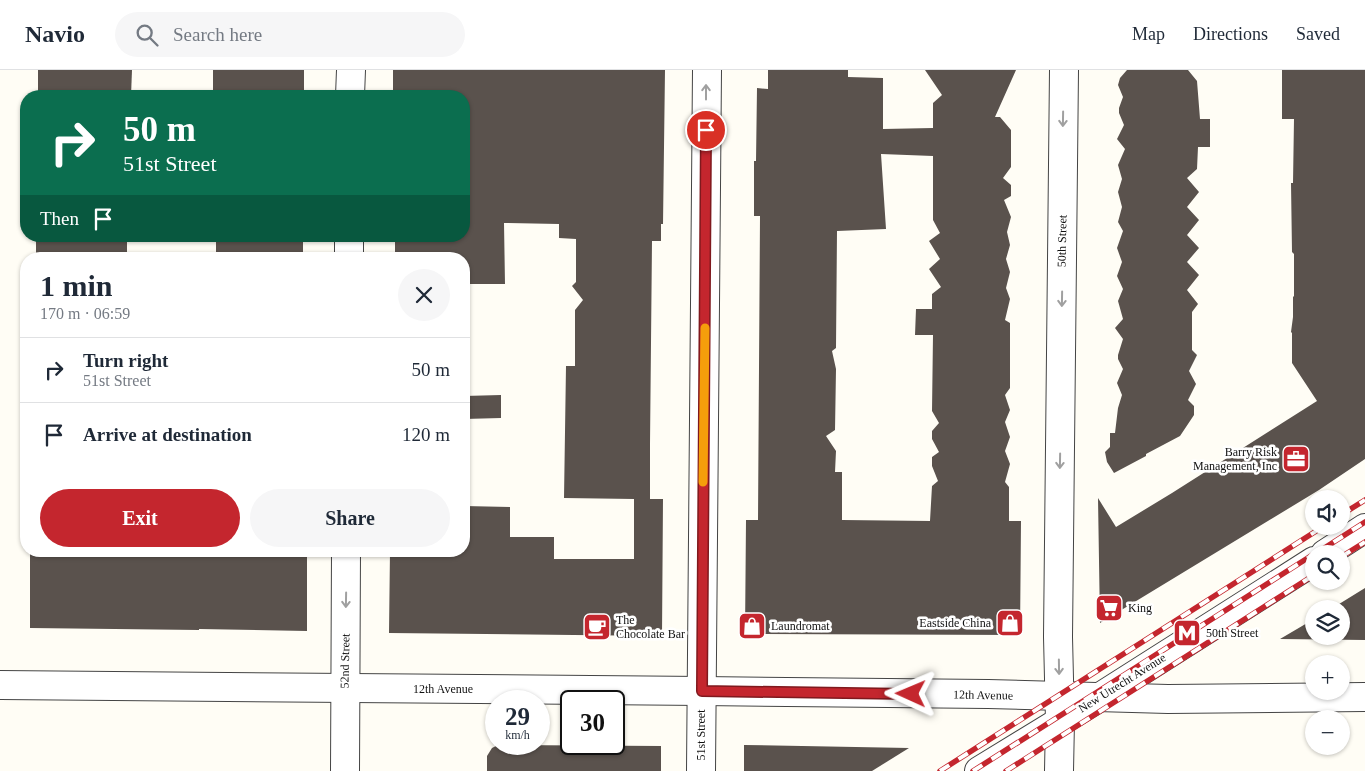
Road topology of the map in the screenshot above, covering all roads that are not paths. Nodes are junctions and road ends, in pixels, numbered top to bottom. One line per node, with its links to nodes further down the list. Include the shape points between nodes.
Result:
1 (351, 70): 4 (street)
2 (707, 70): 11 (street, 51st Street, one-way to 2)
3 (1064, 70): 14 (street, 50th Street, one-way to 14)
4 (350, 90)
5 (1365, 528): 6 (street)
6 (1339, 545)
7 (346, 557): 10 (street, 52nd Street, one-way to 10)
8 (1305, 567): 12 (street, New Utrecht Avenue)
9 (0, 686): 10 (street, 12th Avenue)
10 (345, 689): 11 (street, 12th Avenue); 15 (street, 52nd Street)
11 (702, 691): 14 (street, 12th Avenue, via 988,694); 16 (street, 51st Street)
12 (1100, 697): 13 (street, via 1168,700); 14 (street, New Utrecht Avenue)
13 (1365, 697)
14 (1060, 709): 17 (street, New Utrecht Avenue); 18 (street, 50th Street)
15 (345, 771)
16 (701, 771)
17 (979, 771)
18 (1059, 771)

